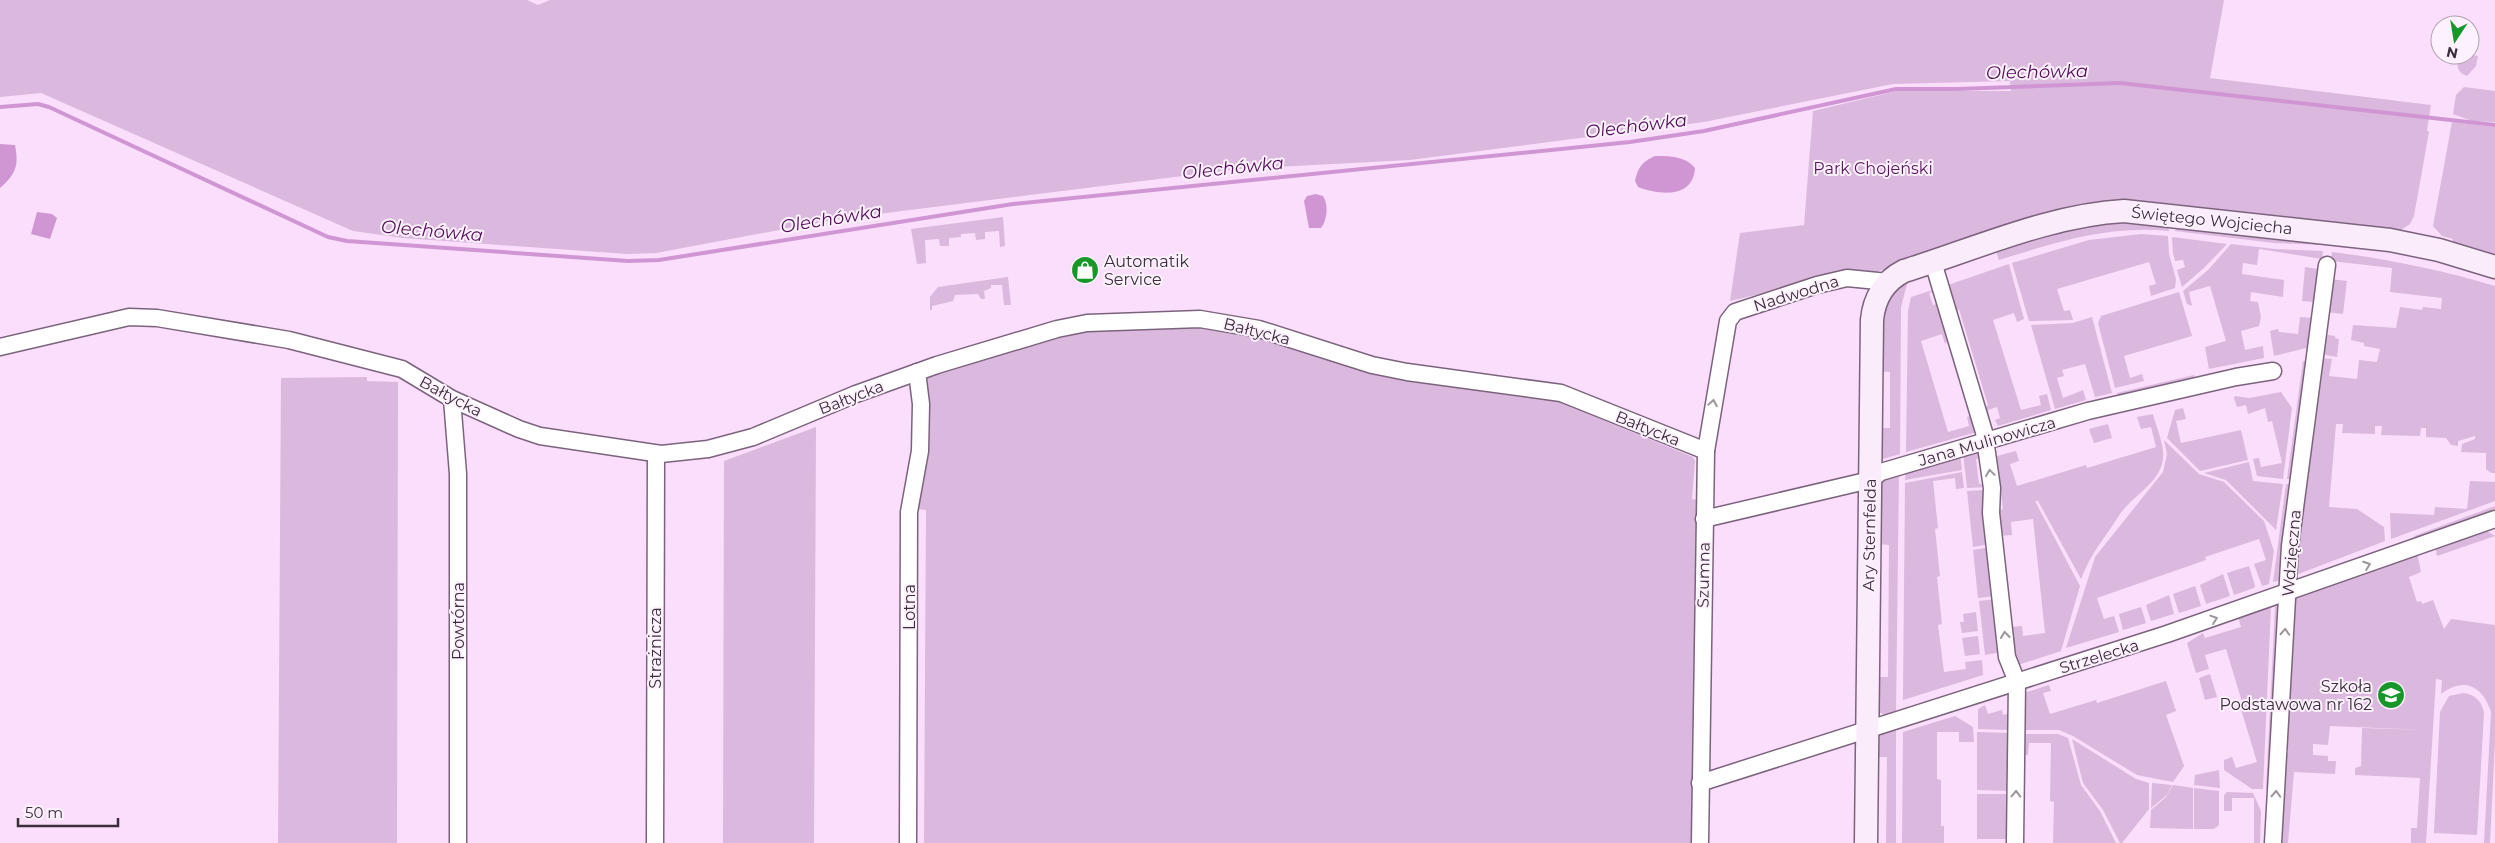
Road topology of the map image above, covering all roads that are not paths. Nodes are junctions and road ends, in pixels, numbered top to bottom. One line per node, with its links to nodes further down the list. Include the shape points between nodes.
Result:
1 (1933, 262): 3 (street, Świętego Wojciecha, via 2079,216 2124,211 2390,240 2439,250); 4 (street, Ary Sternfelda, via 1904,271); 10 (street)
2 (2326, 265): 16 (street, Wdzięczna, via 2290,546)
3 (2495, 267)
4 (1888, 282): 5 (street, Nadwodna, via 1847,278); 13 (street, Ary Sternfelda, via 1872,312)
5 (1735, 312): 11 (street, Szumna, one-way to 5, via 1727,325)
6 (0, 346): 9 (street, Bałtycka, via 129,317 157,318 289,340 402,369)
7 (2273, 371): 10 (street, Jana Mulinowicza, via 2088,411)
8 (917, 372): 11 (street, Bałtycka, via 1087,323 1208,320 1259,329 1372,365 1561,393); 12 (street, Bałtycka, via 753,436 708,449); 22 (street, Lotna, via 921,404 920,450 909,512)
9 (452, 399): 12 (street, Bałtycka, via 540,436); 20 (street, Powtórna, via 458,474)
10 (1986, 442): 13 (street, Jana Mulinowicza, via 1882,472); 17 (street, one-way to 10, via 2007,657)
11 (1706, 451): 14 (street, Szumna)
12 (656, 454): 21 (street, Strażnicza)
13 (1870, 480): 14 (street, Jana Mulinowicza); 18 (street, Ary Sternfelda)
14 (1704, 519): 19 (street, Szumna)
15 (2495, 519): 16 (street, Strzelecka, one-way to 15)
16 (2288, 594): 17 (street, Strzelecka, one-way to 16); 26 (street, Wdzięczna, one-way to 16)
17 (2017, 682): 18 (street, Strzelecka); 25 (street, one-way to 17)
18 (1867, 730): 19 (street, Strzelecka); 24 (street, Ary Sternfelda)
19 (1700, 782): 23 (street, Szumna)
20 (458, 843)
21 (655, 843)
22 (908, 843)
23 (1700, 843)
24 (1866, 843)
25 (2015, 843)
26 (2273, 843)

